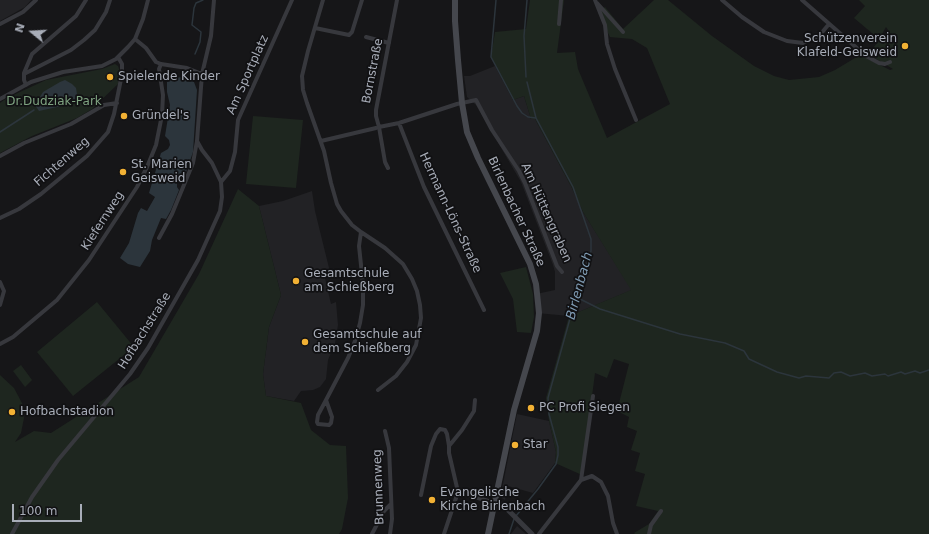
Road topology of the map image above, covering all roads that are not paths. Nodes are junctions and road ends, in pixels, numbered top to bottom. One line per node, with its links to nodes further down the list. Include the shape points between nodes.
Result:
1 (36, 0): 15 (street, via 23,12)
2 (86, 0): 26 (street, via 76,16 32,54)
3 (110, 0): 26 (street, via 95,30 84,40 71,50)
4 (148, 0): 21 (street)
5 (214, 0): 27 (street, via 211,36)
6 (292, 0): 39 (street, Am Sportplatz, via 238,120 230,171)
7 (323, 0): 18 (street)
8 (362, 0): 18 (street, via 349,35)
9 (397, 0): 22 (street, Bornstraße)
10 (455, 0): 31 (main road, Birlenbacher Straße)
11 (561, 0): 16 (street)
12 (595, 0): 19 (street); 32 (street, via 605,25 607,44 615,70)
13 (722, 0): 17 (street, via 764,32 787,41 804,43 819,36)
14 (802, 0): 17 (street)
15 (0, 24)
16 (559, 24)
17 (829, 24): 24 (street, via 866,56 879,63)
18 (315, 28): 36 (street, via 302,76 303,90)
19 (623, 32)
20 (366, 37): 22 (street)
21 (134, 39): 23 (street); 25 (street)
22 (389, 43): 34 (street, Bornstraße, via 376,110)
23 (118, 57): 28 (street, via 102,66 63,72); 30 (street, Fichtenweg, via 123,66)
24 (890, 62)
25 (160, 64): 27 (street, via 187,68); 47 (street, Kiefernweg, via 162,115 156,145 137,187 89,260 57,300 13,337)
26 (24, 74): 28 (street)
27 (202, 74): 35 (street)
28 (26, 85): 29 (street)
29 (0, 99)
30 (117, 103): 37 (street, via 104,105 71,124); 40 (street, Fichtenweg, via 108,132 87,156 41,194)
31 (462, 103): 33 (street); 43 (street, Am Hüttengraben, via 476,100 519,171 557,266); 59 (main road, Birlenbacher Straße, via 471,141 530,264 536,284 539,313 537,331 514,410)
32 (636, 120)
33 (399, 123): 34 (street); 46 (street, Hermann-Löns-Straße, via 424,187)
34 (377, 127): 36 (street); 38 (street, Bornstraße, via 384,162)
35 (197, 141): 39 (street, Hofbachstraße); 42 (street, via 193,163)
36 (321, 141): 41 (street, via 337,204 347,219)
37 (0, 156)
38 (388, 168)
39 (221, 182): 62 (street, Hofbachstraße, via 220,211 198,260 154,338 130,374 58,460 32,497)
40 (0, 218)
41 (361, 232): 48 (street, via 403,264 417,291 420,305 421,318 413,351 396,376); 50 (street, via 359,246 364,284 360,323 350,353)
42 (159, 238)
43 (562, 272)
44 (0, 282): 45 (street, via 4,291)
45 (0, 305)
46 (484, 310)
47 (0, 344)
48 (378, 390)
49 (593, 396): 56 (street)
50 (326, 400): 50 (street, via 318,415 318,424 331,423 332,417)
51 (475, 400): 55 (street, via 474,411)
52 (385, 431): 53 (street, Brunnenweg)
53 (387, 439): 54 (street, Brunnenweg); 60 (street, Brunnenweg, via 390,448)
54 (382, 441)
55 (449, 446): 57 (street); 58 (street, via 445,430 440,429 431,446)
56 (581, 480): 68 (street); 69 (street, via 592,476 601,482 608,496)
57 (458, 492): 59 (street); 65 (street)
58 (421, 495)
59 (496, 502): 66 (main road, Birlenbacher Straße); 67 (street)
60 (391, 504): 63 (street, via 384,511); 64 (street, Brunnenweg)
61 (661, 511): 70 (street, via 651,525)
62 (12, 534)
63 (372, 534)
64 (390, 534)
65 (444, 534)
66 (488, 534)
67 (532, 534)
68 (539, 534)
69 (617, 534)
70 (649, 534)

